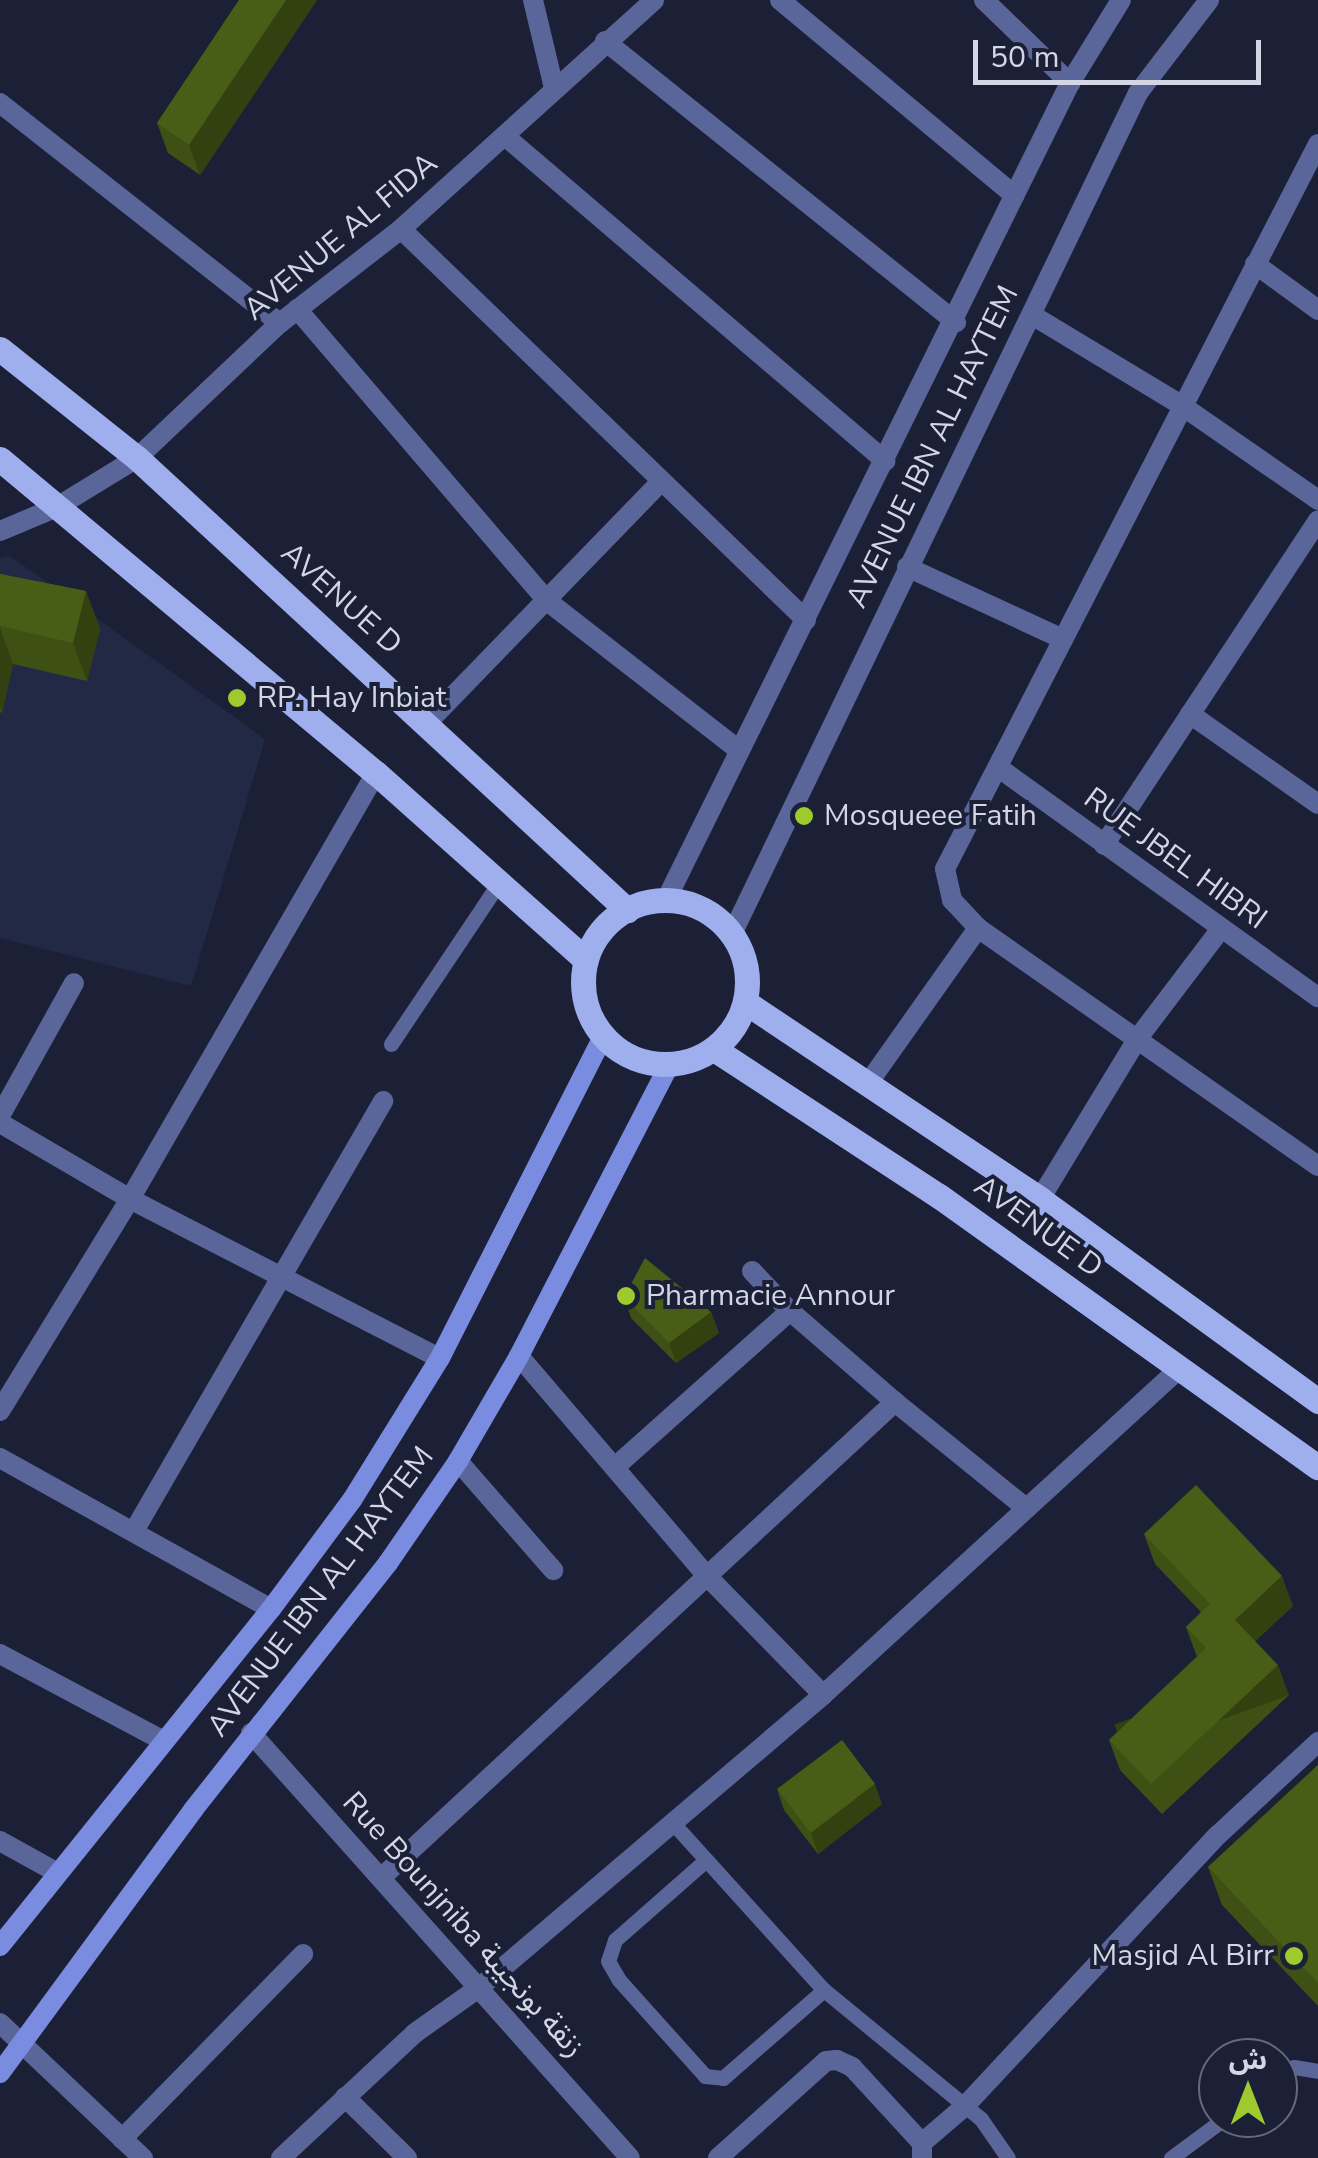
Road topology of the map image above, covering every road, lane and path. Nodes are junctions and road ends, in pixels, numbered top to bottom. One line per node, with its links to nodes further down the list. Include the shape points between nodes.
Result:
1 (533, 0): 9 (street)
2 (654, 0): 7 (street, AVENUE AL FIDA)
3 (780, 0): 13 (street)
4 (984, 0): 8 (street)
5 (1121, 0): 8 (street, AVENUE IBN AL HAYTEM)
6 (1209, 0): 18 (street, AVENUE IBN AL HAYTEM, via 1138,94)
7 (604, 41): 9 (street, AVENUE AL FIDA); 19 (street)
8 (1070, 83): 13 (street, AVENUE IBN AL HAYTEM)
9 (554, 88): 11 (street, AVENUE AL FIDA)
10 (0, 103): 20 (street)
11 (506, 137): 14 (street, AVENUE AL FIDA); 25 (street)
12 (1317, 148): 15 (street)
13 (1014, 195): 19 (street, AVENUE IBN AL HAYTEM)
14 (401, 229): 16 (street, AVENUE AL FIDA); 26 (street)
15 (1255, 264): 17 (street); 22 (street)
16 (297, 309): 20 (street, AVENUE AL FIDA); 32 (street)
17 (1318, 310)
18 (1032, 315): 22 (street); 31 (street, AVENUE IBN AL HAYTEM)
19 (956, 322): 25 (street, AVENUE IBN AL HAYTEM)
20 (280, 323): 23 (street, AVENUE AL FIDA)
21 (0, 349): 23 (main road, AVENUE D)
22 (1181, 405): 27 (street); 34 (street)
23 (137, 458): 28 (street, AVENUE AL FIDA); 36 (main road, AVENUE D)
24 (0, 459): 28 (main road)
25 (886, 461): 33 (street, AVENUE IBN AL HAYTEM)
26 (660, 483): 32 (street); 33 (street)
27 (1318, 500)
28 (57, 507): 30 (street, AVENUE AL FIDA); 39 (main road)
29 (1318, 520): 35 (street)
30 (0, 531)
31 (907, 567): 34 (street); 47 (street, AVENUE IBN AL HAYTEM)
32 (546, 600): 36 (street); 37 (street)
33 (806, 620): 37 (street, AVENUE IBN AL HAYTEM)
34 (1064, 639): 38 (street)
35 (1190, 714): 40 (street); 41 (street)
36 (428, 722): 44 (main road, AVENUE D)
37 (740, 750): 43 (street, AVENUE IBN AL HAYTEM)
38 (999, 768): 41 (street, RUE JBEL HIBRI); 45 (street, via 946,869 952,900)
39 (376, 773): 42 (main road); 61 (street)
40 (1318, 804)
41 (1104, 845): 46 (street, RUE JBEL HIBRI)
42 (500, 881): 48 (main road); 54 (lane)
43 (666, 900): 44 (main road); 47 (main road, via 691,904)
44 (627, 910): 48 (main road, via 602,931)
45 (978, 928): 53 (street); 57 (street)
46 (1220, 930): 50 (street, RUE JBEL HIBRI); 53 (street)
47 (732, 934): 51 (main road, via 748,978)
48 (586, 960): 52 (main road, via 589,1014)
49 (74, 983): 59 (street)
50 (1318, 998)
51 (745, 1002): 55 (main road, via 734,1028); 57 (main road, AVENUE D)
52 (604, 1036): 56 (main road, via 622,1052); 67 (main road, AVENUE IBN AL HAYTEM)
53 (1138, 1038): 60 (street); 62 (street)
54 (391, 1044)
55 (714, 1048): 56 (main road); 68 (main road, AVENUE D, via 939,1196)
56 (670, 1064): 66 (main road, AVENUE IBN AL HAYTEM)
57 (869, 1082): 62 (main road, AVENUE D)
58 (383, 1101): 64 (street)
59 (0, 1119): 61 (street)
60 (1318, 1166)
61 (130, 1199): 64 (street); 71 (street)
62 (1040, 1199): 69 (main road, AVENUE D)
63 (752, 1271): 65 (street)
64 (280, 1274): 67 (street); 77 (street)
65 (790, 1311): 70 (street); 74 (street)
66 (519, 1356): 73 (main road, AVENUE IBN AL HAYTEM); 74 (street)
67 (440, 1358): 80 (main road, AVENUE IBN AL HAYTEM, via 352,1500)
68 (1180, 1368): 75 (main road, AVENUE D); 76 (street)
69 (1318, 1401)
70 (894, 1402): 76 (street); 79 (street)
71 (0, 1411)
72 (0, 1458): 77 (street)
73 (458, 1461): 78 (street); 83 (main road, AVENUE IBN AL HAYTEM, via 388,1563)
74 (614, 1467): 79 (street)
75 (1318, 1467)
76 (1026, 1508): 82 (street)
77 (134, 1531): 80 (street)
78 (553, 1570)
79 (708, 1577): 82 (street); 90 (street)
80 (270, 1610): 84 (main road, AVENUE IBN AL HAYTEM)
81 (0, 1654): 84 (street)
82 (822, 1695): 86 (street)
83 (251, 1734): 90 (street, Rue Bounjniba زنقة بونجيبة); 96 (main road, AVENUE IBN AL HAYTEM)
84 (162, 1740): 89 (main road, AVENUE IBN AL HAYTEM)
85 (1318, 1742): 99 (street, via 1218,1834)
86 (672, 1822): 88 (lane); 93 (street)
87 (0, 1840): 89 (street)
88 (706, 1860): 94 (lane); 94 (lane, via 615,1940 608,1960 705,2076 722,2078)
89 (56, 1872): 91 (main road, AVENUE IBN AL HAYTEM)
90 (381, 1878): 93 (street, Rue Bounjniba زنقة بونجيبة)
91 (0, 1946)
92 (303, 1954): 101 (street)
93 (480, 1986): 98 (street); 107 (street, Rue Bounjniba زنقة بونجيبة)
94 (824, 1990): 99 (lane)
95 (0, 2024): 96 (street)
96 (22, 2044): 97 (main road, AVENUE IBN AL HAYTEM); 101 (street)
97 (0, 2073)
98 (345, 2096): 105 (street); 106 (street)
99 (966, 2106): 102 (street); 109 (lane)
100 (1200, 2138): 103 (lane)
101 (122, 2139): 104 (street)
102 (922, 2150): 108 (street, via 852,2067 826,2061)
103 (1178, 2156)
104 (143, 2158)
105 (281, 2158)
106 (406, 2158)
107 (630, 2158)
108 (718, 2158)
109 (1008, 2158)

